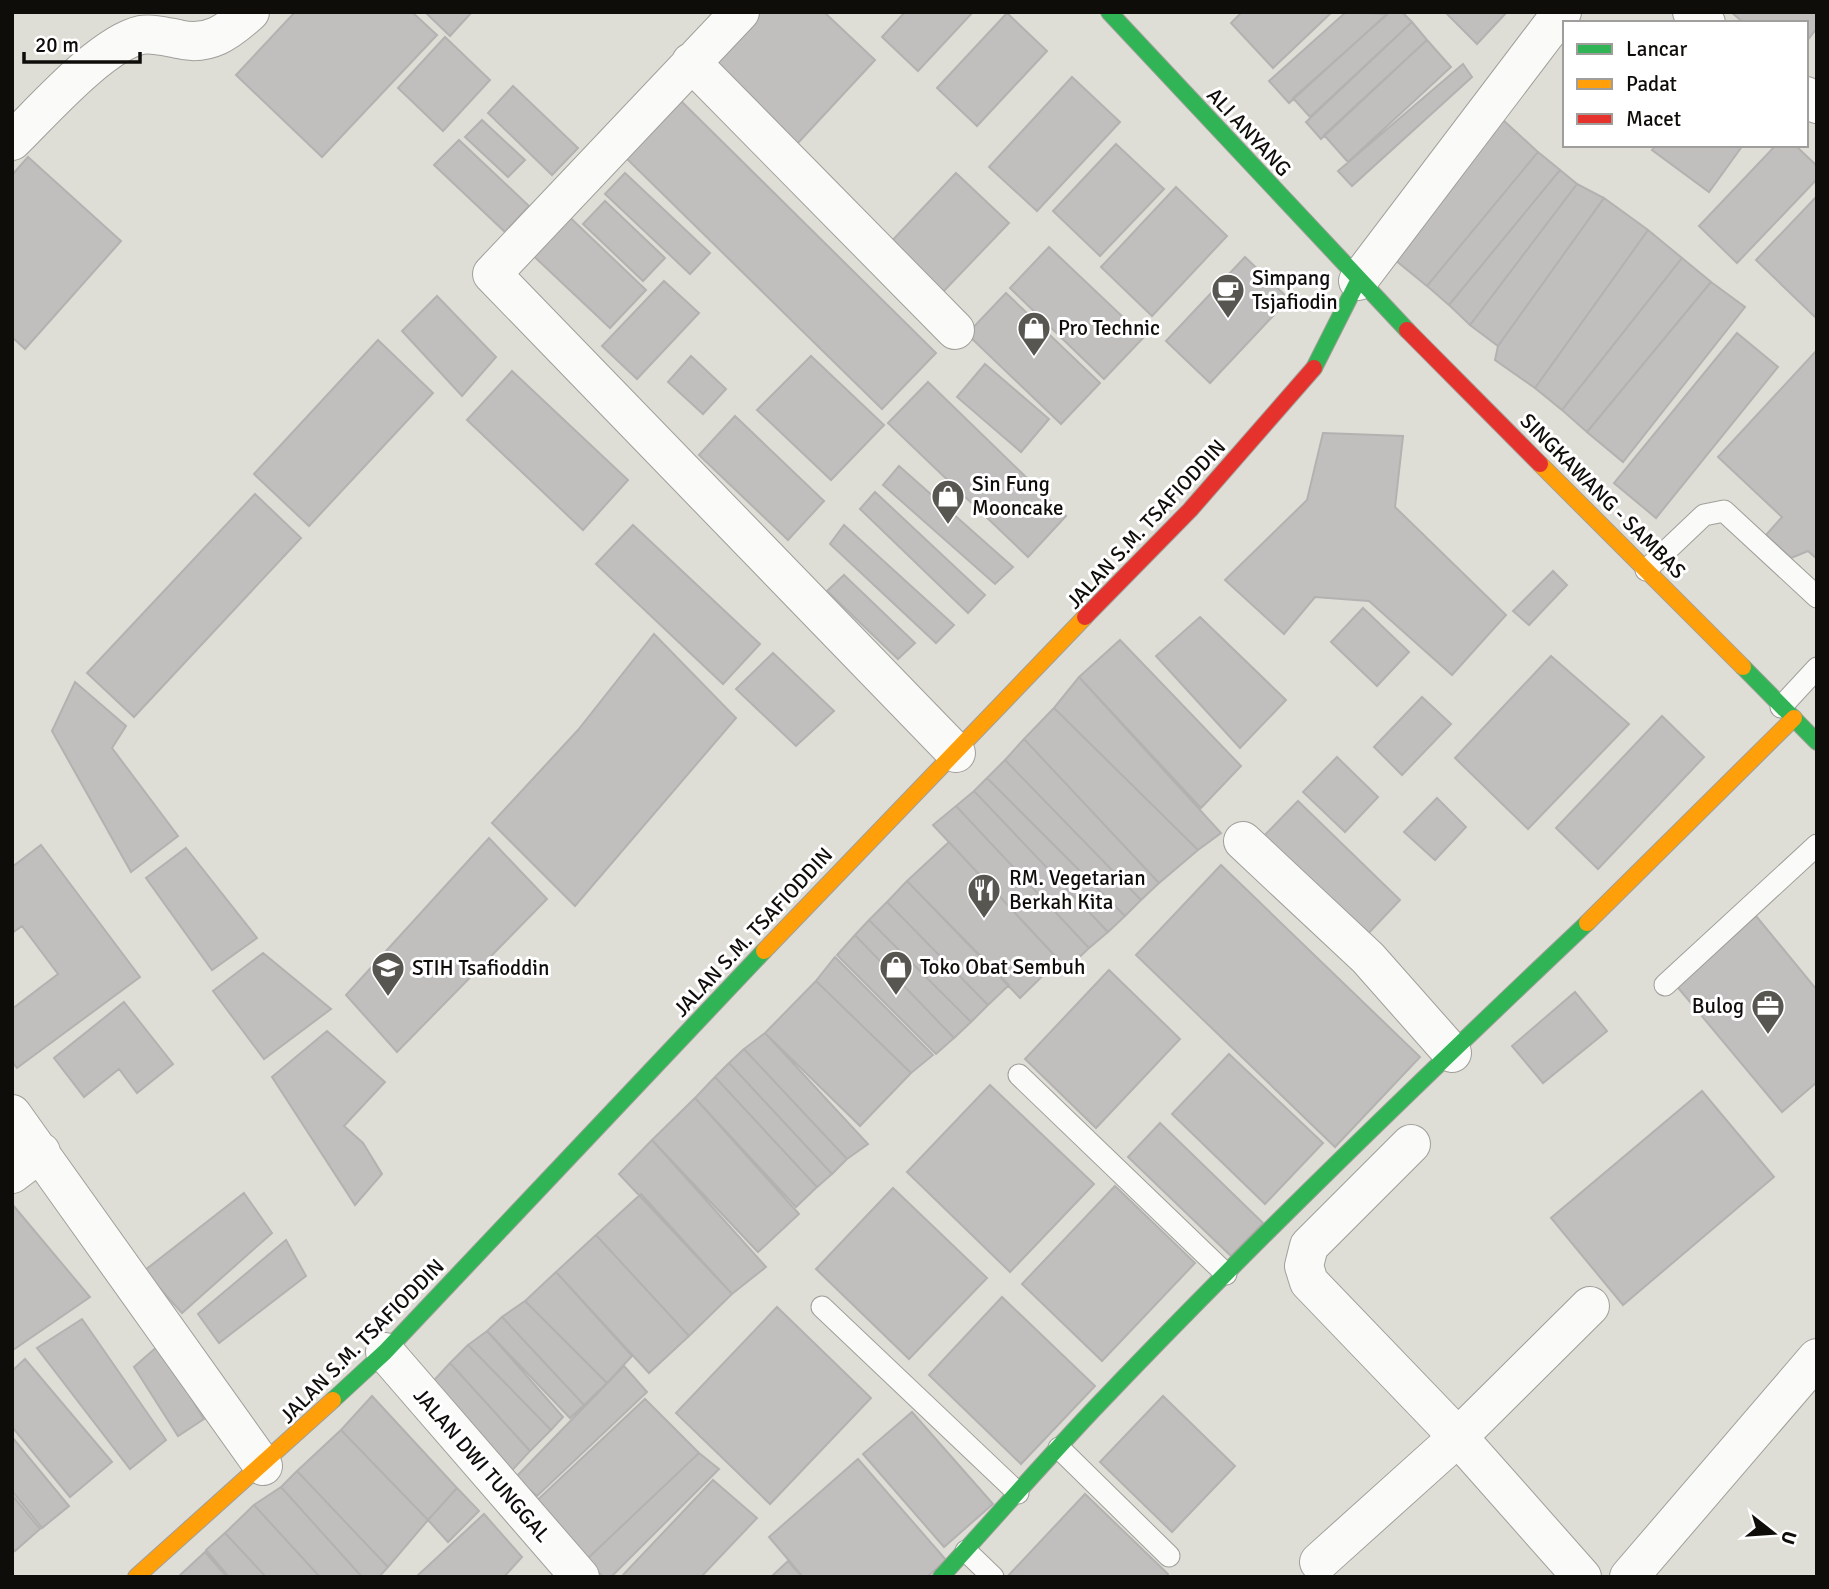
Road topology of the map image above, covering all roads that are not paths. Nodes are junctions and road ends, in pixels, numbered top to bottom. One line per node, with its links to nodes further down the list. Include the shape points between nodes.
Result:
1 (250, 12): 6 (street, via 223,34 204,42 142,35 120,43)
2 (740, 12): 5 (street)
3 (1109, 12): 7 (street, ALI ANYANG)
4 (1562, 12): 7 (street)
5 (691, 62): 8 (street); 14 (street, via 492,274)
6 (12, 141)
7 (1358, 281): 9 (street, SINGKAWANG - SAMBAS); 14 (street, JALAN S.M. TSAFIODDIN, via 1311,375 1190,510)
8 (955, 330)
9 (1646, 570): 10 (lane, via 1704,515 1724,511); 12 (street, SINGKAWANG - SAMBAS)
10 (1817, 597)
11 (1817, 668): 12 (lane)
12 (1788, 713): 13 (street, SINGKAWANG - SAMBAS); 18 (street)
13 (1817, 742)
14 (956, 753): 26 (street, JALAN S.M. TSAFIODDIN)
15 (1243, 841): 18 (street, via 1368,958)
16 (1817, 845): 17 (lane)
17 (1665, 985)
18 (1452, 1053): 23 (street)
19 (1019, 1075): 23 (lane)
20 (12, 1114): 22 (street)
21 (1411, 1144): 28 (street, via 1309,1245 1304,1266 1309,1282)
22 (27, 1163): 30 (street)
23 (1226, 1274): 29 (street)
24 (1590, 1306): 28 (street)
25 (822, 1307): 31 (lane)
26 (385, 1352): 30 (street, JALAN S.M. TSAFIODDIN); 36 (street, JALAN DWI TUNGGAL)
27 (1817, 1358): 40 (street)
28 (1458, 1437): 34 (street); 39 (street)
29 (1059, 1448): 31 (street); 33 (lane)
30 (263, 1466): 35 (street, JALAN S.M. TSAFIODDIN)
31 (1018, 1493): 32 (street)
32 (967, 1551): 37 (street); 38 (lane)
33 (1169, 1556)
34 (1319, 1562)
35 (136, 1577)
36 (580, 1577)
37 (941, 1577)
38 (993, 1577)
39 (1583, 1577)
40 (1629, 1577)

